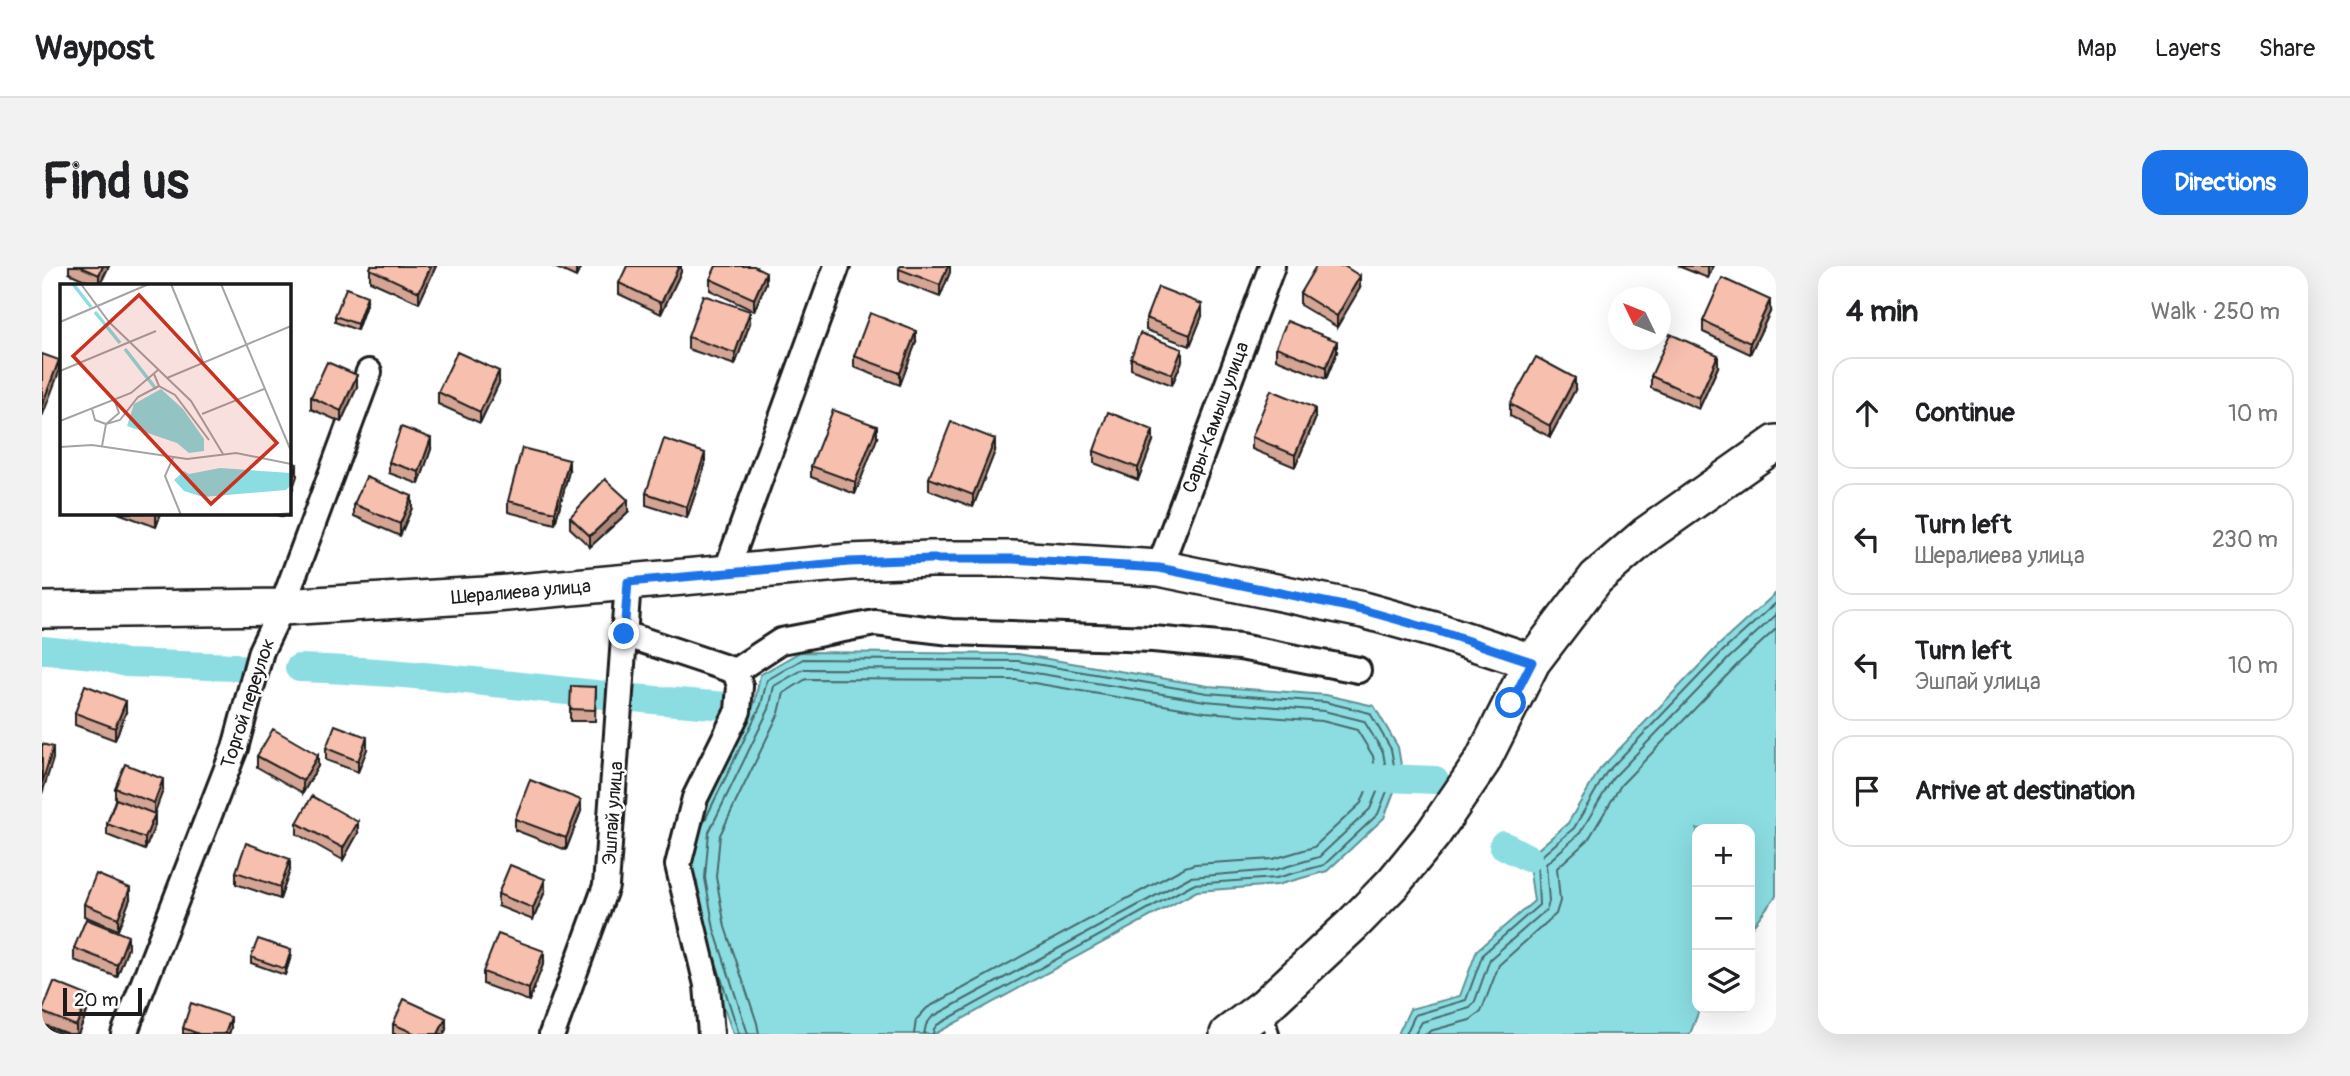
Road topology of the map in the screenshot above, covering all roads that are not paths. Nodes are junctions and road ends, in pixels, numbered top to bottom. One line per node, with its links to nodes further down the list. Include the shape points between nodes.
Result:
1 (837, 266): 6 (street)
2 (1272, 266): 5 (street, Сары-Камыш улица)
3 (369, 372): 8 (street, Торгой переулок)
4 (1776, 443): 11 (street, via 1647,534 1596,578)
5 (1159, 568): 6 (street, Шералиева улица, via 931,559); 11 (street, Шералиева улица, via 1363,610)
6 (726, 572): 7 (street, Шералиева улица)
7 (628, 582): 8 (street, Шералиева улица); 10 (street, Эшпай улица)
8 (282, 607): 9 (street, Шералиева улица); 16 (street, Торгой переулок, via 261,651 235,748)
9 (42, 610)
10 (624, 634): 13 (street); 15 (street, Эшпай улица, via 606,886)
11 (1532, 662): 14 (street, via 1482,762 1433,834)
12 (1358, 670): 13 (street, via 1228,646 951,632 876,622 781,641)
13 (735, 671): 17 (street, via 740,687 738,711 695,799 678,865 707,985)
14 (1269, 1020): 18 (street)
15 (557, 1033)
16 (124, 1034)
17 (710, 1034)
18 (1228, 1034)

